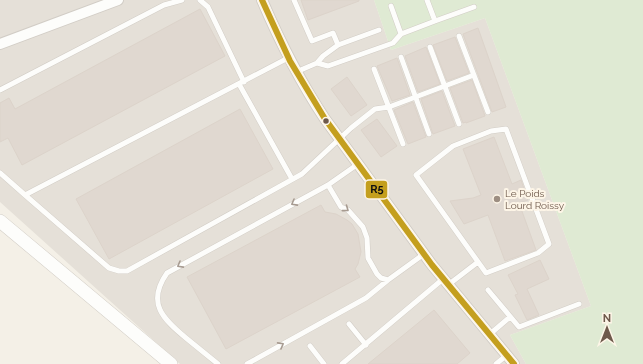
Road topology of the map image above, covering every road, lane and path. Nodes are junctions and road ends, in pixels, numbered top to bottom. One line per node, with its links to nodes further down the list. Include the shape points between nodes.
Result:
1 (118, 0): 13 (street)
2 (182, 0): 24 (lane, via 164,5)
3 (200, 0): 22 (lane, via 208,7)
4 (262, 0): 17 (street)
5 (294, 0): 14 (lane, via 312,41 333,33)
6 (427, 0): 9 (lane)
7 (391, 6): 11 (lane)
8 (474, 7): 9 (lane)
9 (435, 21): 11 (lane)
10 (379, 30): 14 (lane)
11 (401, 34): 18 (lane, via 393,43 328,66)
12 (459, 36): 21 (lane)
13 (0, 44)
14 (338, 45): 18 (lane)
15 (430, 47): 23 (lane)
16 (401, 57): 25 (lane)
17 (288, 58): 20 (street); 22 (lane)
18 (317, 63): 20 (lane)
19 (374, 69): 26 (lane)
20 (296, 72): 30 (street)
21 (474, 75): 23 (lane); 27 (lane)
22 (242, 83): 34 (lane); 36 (lane)
23 (445, 86): 25 (lane); 28 (lane)
24 (0, 90)
25 (416, 97): 26 (lane); 29 (lane)
26 (389, 107): 30 (lane, via 375,109 346,131); 31 (lane)
27 (488, 112)
28 (459, 124)
29 (430, 134)
30 (340, 139): 32 (street); 34 (lane)
31 (403, 144)
32 (358, 164): 35 (lane); 38 (street)
33 (0, 173): 36 (lane)
34 (292, 180): 36 (lane, via 127,271 109,268)
35 (328, 185): 40 (lane, one-way to 40, via 341,207 348,210 363,227 367,238 368,258 377,274); 51 (lane, one-way to 51, via 166,273 161,281 158,292 161,313 168,323)
36 (25, 195)
37 (0, 221): 50 (street)
38 (424, 254): 40 (lane); 41 (street)
39 (478, 262): 39 (lane, via 416,176 453,146 492,131 506,129 549,244 538,253 486,273); 41 (lane)
40 (388, 280): 52 (lane, one-way to 40, via 366,298)
41 (445, 282): 46 (street); 47 (lane)
42 (488, 290): 44 (lane)
43 (579, 304): 44 (lane, via 519,326)
44 (510, 317): 46 (lane)
45 (350, 324): 47 (lane)
46 (490, 334): 49 (street)
47 (366, 345): 54 (lane)
48 (310, 346): 53 (lane)
49 (507, 355): 55 (lane); 56 (street)
50 (171, 364)
51 (218, 364)
52 (247, 364)
53 (324, 364)
54 (342, 364)
55 (496, 364)
56 (514, 364)

